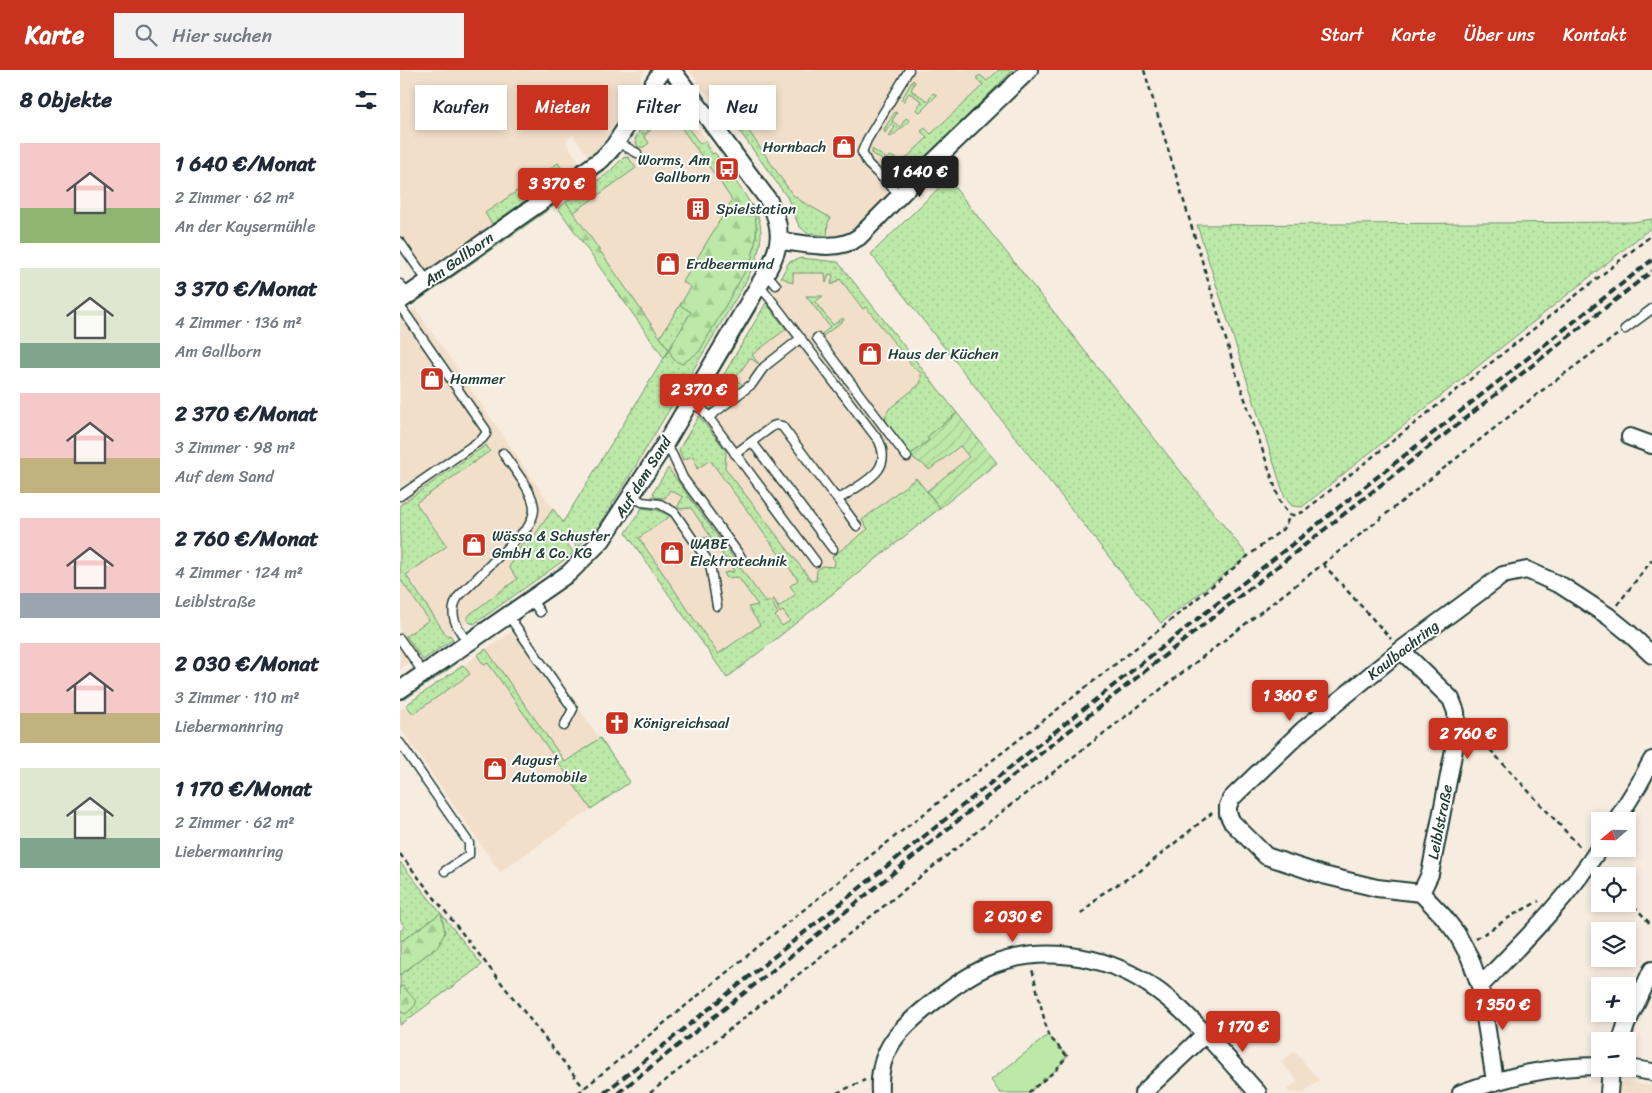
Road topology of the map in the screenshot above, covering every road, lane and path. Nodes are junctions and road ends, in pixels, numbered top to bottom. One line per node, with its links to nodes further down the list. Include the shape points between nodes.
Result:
1 (662, 70): 6 (street, Am Gallborn)
2 (672, 70): 10 (street, Auf dem Sand, via 769,201 778,221)
3 (909, 70): 8 (lane, via 862,152 868,164)
4 (1029, 70): 8 (street)
5 (1144, 70): 31 (path, via 1237,376 1281,504)
6 (617, 142): 7 (lane); 13 (street, Am Gallborn, via 602,159)
7 (637, 153)
8 (901, 196): 10 (street, via 853,242 832,246)
9 (1652, 235): 31 (path, via 1303,512)
10 (779, 241): 12 (street, Auf dem Sand)
11 (400, 242): 13 (lane)
12 (767, 281): 17 (lane); 19 (street, Auf dem Sand)
13 (428, 282): 14 (street, Am Gallborn)
14 (402, 296): 29 (lane, via 486,434)
15 (1652, 309): 16 (lane)
16 (1625, 330): 37 (path, via 1540,392)
17 (801, 338): 20 (lane, via 764,367 752,384); 28 (lane, via 883,449 884,458 879,471 844,496)
18 (817, 338): 27 (lane)
19 (690, 402): 20 (lane); 23 (street, Auf dem Sand)
20 (709, 417): 26 (lane)
21 (1630, 437): 24 (street)
22 (752, 442): 26 (lane); 28 (lane, via 776,425 782,426); 33 (lane)
23 (665, 444): 30 (street, Auf dem Sand); 34 (lane, via 683,478)
24 (1652, 445)
25 (503, 453): 42 (lane, via 530,494 534,514 528,527 454,603 455,623)
26 (735, 454): 36 (lane)
27 (908, 456)
28 (833, 494): 32 (lane)
29 (400, 496)
30 (632, 496): 38 (lane, via 674,512 710,564); 39 (street, Auf dem Sand, via 602,540 536,606)
31 (1290, 516): 74 (path, via 1283,529 1164,626 870,856)
32 (858, 526)
33 (833, 549)
34 (741, 558)
35 (1652, 560): 40 (path)
36 (816, 562)
37 (1323, 564): 43 (path); 76 (path, via 994,818)
38 (717, 606)
39 (508, 615): 42 (street, Auf dem Sand); 48 (lane, via 573,709)
40 (1608, 616): 43 (street, Kaulbachring, via 1562,586 1527,570 1503,575); 44 (street, Kaulbachring)
41 (400, 639): 45 (lane)
42 (468, 643): 45 (street, Auf dem Sand)
43 (1401, 650): 47 (street, via 1451,700); 51 (street, Kaulbachring, via 1304,730 1238,792)
44 (1652, 655)
45 (424, 674): 46 (street, Auf dem Sand)
46 (400, 690)
47 (1456, 712): 53 (path); 57 (street, Leiblstraße, via 1457,734 1449,779 1430,874)
48 (564, 726)
49 (400, 743): 56 (lane, via 469,843 468,855)
50 (1652, 760): 52 (street)
51 (1228, 807): 57 (street, via 1232,822 1266,856 1377,888); 60 (path, via 1212,812 1140,871 1100,895)
52 (1622, 812)
53 (1591, 848)
54 (400, 854): 74 (path)
55 (1593, 858): 65 (street, via 1537,927)
56 (445, 871)
57 (1421, 893): 62 (street, via 1443,916)
58 (1545, 898): 62 (path)
59 (1636, 908): 61 (path)
60 (1081, 914)
61 (1652, 926)
62 (1464, 947): 65 (street)
63 (1029, 957): 67 (street, via 1081,958 1126,971 1172,1002); 73 (street, via 989,966 957,984 927,1008 893,1039 881,1064); 78 (path, via 1048,1035 1068,1056)
64 (1652, 970): 66 (street)
65 (1480, 986): 72 (street)
66 (1624, 1032)
67 (1205, 1034): 79 (street); 80 (street)
68 (1591, 1066): 72 (street, via 1529,1072)
69 (1636, 1069): 70 (street)
70 (1652, 1072)
71 (1610, 1077): 82 (street)
72 (1495, 1081): 81 (street)
73 (879, 1086): 77 (path, via 869,1078)
74 (584, 1088): 75 (path)
75 (578, 1093)
76 (650, 1093)
77 (837, 1093)
78 (1028, 1093)
79 (1143, 1093)
80 (1258, 1093)
81 (1461, 1093)
82 (1609, 1093)

